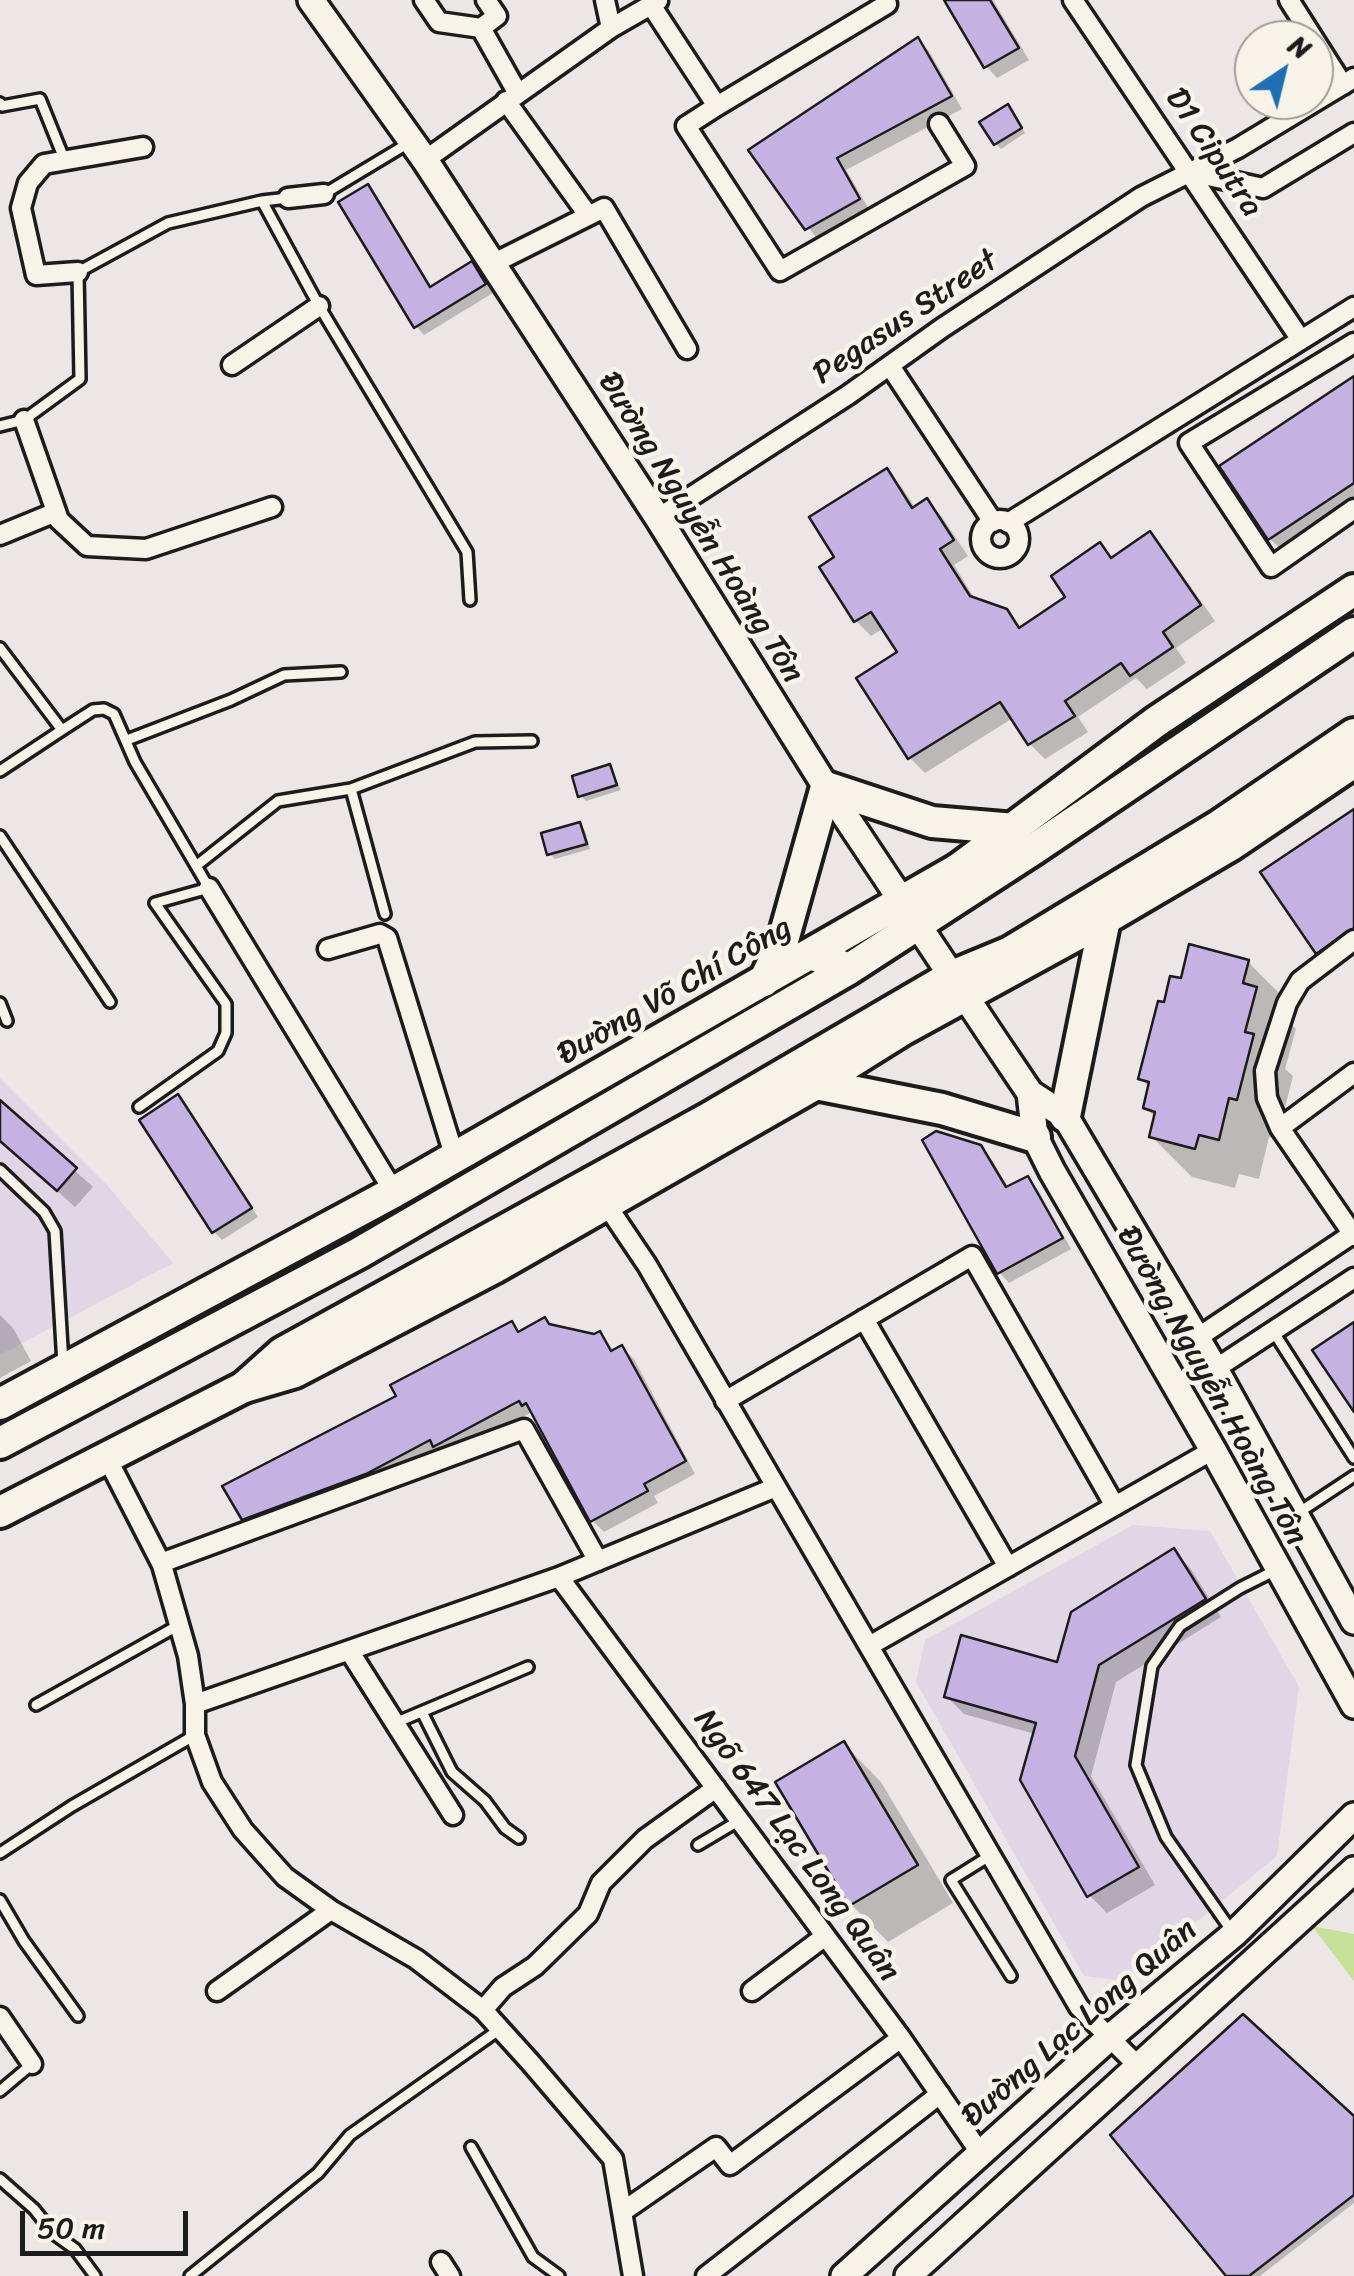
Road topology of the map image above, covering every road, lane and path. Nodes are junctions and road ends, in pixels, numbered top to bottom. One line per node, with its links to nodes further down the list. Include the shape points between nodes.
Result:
1 (311, 0): 18 (main road, Đường Nguyễn Hoàng Tôn)
2 (424, 0): 9 (street, via 439,22)
3 (486, 0): 9 (street, via 497,16)
4 (605, 0): 10 (street)
5 (885, 0): 14 (street)
6 (1074, 0): 20 (street, D1 Ciputra)
7 (1288, 0): 11 (street)
8 (655, 3): 10 (street); 14 (street)
9 (481, 28): 12 (street)
10 (611, 28): 12 (street)
11 (1348, 81): 20 (street, Pegasus Street)
12 (512, 96): 18 (street); 24 (street)
13 (0, 103): 19 (lane, via 40,99)
14 (716, 106): 15 (street, via 686,126 780,271 964,166)
15 (940, 124)
16 (1354, 133): 20 (street, via 1263,188)
17 (143, 147): 19 (street)
18 (418, 151): 21 (lane); 25 (main road, Đường Nguyễn Hoàng Tôn)
19 (65, 160): 26 (street, via 44,164 28,183 21,208 36,274)
20 (1190, 172): 29 (street, D1 Ciputra); 33 (street, Pegasus Street, via 1141,197)
21 (324, 194): 22 (street)
22 (288, 198): 23 (lane)
23 (262, 201): 26 (lane, via 168,223); 27 (lane)
24 (588, 216): 25 (street); 30 (street, via 604,208)
25 (492, 264): 39 (main road, Đường Nguyễn Hoàng Tôn)
26 (78, 272): 34 (lane, via 80,379)
27 (319, 306): 32 (street); 42 (lane, via 467,552)
28 (1354, 307): 29 (street)
29 (1301, 340): 33 (street, via 1000,522)
30 (687, 348)
31 (1351, 352): 37 (street, via 1189,443 1271,566)
32 (232, 365)
33 (890, 366): 39 (street, Pegasus Street)
34 (24, 420): 35 (lane); 38 (street)
35 (0, 426)
36 (272, 507): 38 (street, via 146,549 87,546)
37 (1354, 509)
38 (56, 512): 40 (street)
39 (658, 518): 52 (main road, Đường Nguyễn Hoàng Tôn)
40 (0, 535)
41 (1354, 590): 54 (main road, via 1157,722)
42 (470, 600)
43 (1354, 633): 59 (main road, Đường Võ Chí Công)
44 (0, 648): 46 (lane)
45 (341, 672): 48 (lane, via 284,675)
46 (62, 730): 48 (lane, via 104,709 114,714); 51 (lane)
47 (1354, 734): 63 (main road)
48 (127, 740): 56 (lane)
49 (532, 741): 53 (lane, via 475,742)
50 (1354, 762): 60 (main road)
51 (0, 771)
52 (826, 787): 54 (main road, via 932,822); 59 (main road, Đường Nguyễn Hoàng Tôn); 66 (main road, via 782,944)
53 (351, 789): 56 (lane, via 278,800); 58 (lane)
54 (1015, 829): 59 (main road, via 958,869)
55 (0, 836): 68 (lane)
56 (196, 866): 57 (lane)
57 (209, 888): 74 (lane, via 155,903 226,1004 226,1033 218,1050); 80 (street)
58 (385, 914)
59 (911, 914): 64 (main road, Đường Võ Chí Công); 65 (main road, Đường Võ Chí Công); 67 (main road, Đường Nguyễn Hoàng Tôn)
60 (1104, 919): 63 (main road); 75 (main road)
61 (1354, 940): 76 (street, via 1300,981 1287,1003 1265,1070 1267,1098)
62 (328, 949): 78 (street, via 380,934 387,938)
63 (1026, 952): 67 (main road)
64 (811, 954): 65 (main road); 66 (main road, Đường Võ Chí Công)
65 (850, 969): 92 (main road, Đường Võ Chí Công, via 358,1253)
66 (764, 981): 78 (main road, Đường Võ Chí Công)
67 (959, 986): 72 (main road); 73 (main road, Đường Nguyễn Hoàng Tôn); 89 (main road, via 282,1353)
68 (110, 1002)
69 (0, 1003): 70 (lane)
70 (7, 1020)
71 (1354, 1073): 76 (street)
72 (816, 1084): 77 (main road); 81 (main road)
73 (1030, 1092): 75 (main road, Đường Nguyễn Hoàng Tôn); 77 (main road, Đường Nguyễn Hoàng Tôn)
74 (139, 1108)
75 (1064, 1116): 86 (main road, Đường Nguyễn Hoàng Tôn)
76 (1280, 1128): 82 (street)
77 (1035, 1137): 93 (main road, Đường Nguyễn Hoàng Tôn)
78 (455, 1158): 80 (main road, Đường Võ Chí Công)
79 (0, 1170): 88 (lane, via 55,1231)
80 (394, 1192): 88 (main road, Đường Võ Chí Công)
81 (606, 1204): 89 (main road, via 295,1372); 90 (street)
82 (1354, 1234): 86 (street)
83 (1354, 1278): 85 (street)
84 (864, 1319): 90 (street); 98 (street, via 972,1256); 103 (street)
85 (1273, 1331): 87 (street); 95 (lane)
86 (1197, 1338): 87 (main road, Đường Nguyễn Hoàng Tôn)
87 (1215, 1369): 100 (main road, Đường Nguyễn Hoàng Tôn)
88 (64, 1372): 91 (main road, Đường Võ Chí Công)
89 (244, 1386): 94 (main road)
90 (725, 1400): 97 (street)
91 (0, 1404)
92 (0, 1443)
93 (1213, 1450): 98 (street); 104 (main road, Đường Nguyễn Hoàng Tôn)
94 (106, 1456): 99 (main road); 102 (street)
95 (1354, 1458)
96 (1354, 1476): 100 (lane)
97 (776, 1487): 101 (street); 108 (street)
98 (1115, 1506): 103 (street)
99 (0, 1512)
100 (1295, 1514): 106 (main road, Đường Nguyễn Hoàng Tôn)
101 (598, 1561): 102 (street, via 524,1428); 105 (street)
102 (161, 1563): 107 (street)
103 (1008, 1567): 108 (street)
104 (1277, 1570): 112 (main road, Đường Nguyễn Hoàng Tôn); 128 (lane, via 1180,1626 1152,1666 1136,1765 1166,1837)
105 (559, 1577): 109 (street); 117 (street, Ngõ 647 Lạc Long Quân)
106 (1354, 1621)
107 (179, 1625): 111 (street); 113 (lane)
108 (869, 1646): 124 (street)
109 (350, 1652): 111 (street); 115 (street)
110 (528, 1667): 114 (lane)
111 (195, 1704): 116 (street)
112 (1354, 1704)
113 (36, 1705)
114 (422, 1712): 115 (lane); 121 (lane, via 452,1772)
115 (395, 1723): 118 (street)
116 (195, 1735): 123 (lane); 127 (street, via 212,1782 243,1830 286,1878)
117 (716, 1788): 120 (street, Ngõ 647 Lạc Long Quân); 133 (street, via 636,1848 601,1883 580,1922)
118 (453, 1815)
119 (1354, 1816): 128 (main road, Đường Lạc Long Quân)
120 (740, 1820): 122 (lane); 129 (street, Ngõ 647 Lạc Long Quân)
121 (519, 1838)
122 (698, 1845)
123 (0, 1853)
124 (991, 1855): 130 (lane, via 951,1880); 138 (street, via 1079,2007)
125 (1354, 1870): 140 (main road, Đường Lạc Long Quân)
126 (0, 1900): 134 (lane)
127 (331, 1910): 131 (street); 133 (street, via 381,1936)
128 (1234, 1934): 138 (main road, Đường Lạc Long Quân)
129 (824, 1937): 132 (street); 137 (street, Ngõ 647 Lạc Long Quân)
130 (1011, 1976)
131 (217, 1992)
132 (752, 1992)
133 (483, 2010): 136 (street)
134 (78, 2016)
135 (0, 2017): 139 (street)
136 (500, 2029): 146 (street, via 613,2159); 148 (lane, via 350,2135 318,2173)
137 (901, 2038): 142 (street, Ngõ 647 Lạc Long Quân); 146 (street, via 730,2165 716,2148)
138 (1109, 2038): 140 (street); 144 (main road, Đường Lạc Long Quân)
139 (32, 2064): 141 (lane)
140 (1139, 2068): 153 (main road, Đường Lạc Long Quân)
141 (0, 2091)
142 (940, 2094): 144 (street, Ngõ 647 Lạc Long Quân); 151 (street)
143 (471, 2146): 149 (lane, via 533,2257)
144 (982, 2154): 152 (main road, Đường Lạc Long Quân)
145 (0, 2179): 147 (lane, via 75,2248)
146 (622, 2212): 150 (street)
147 (95, 2276)
148 (190, 2276)
149 (560, 2276)
150 (633, 2276)
151 (706, 2276)
152 (844, 2276)
153 (908, 2276)

